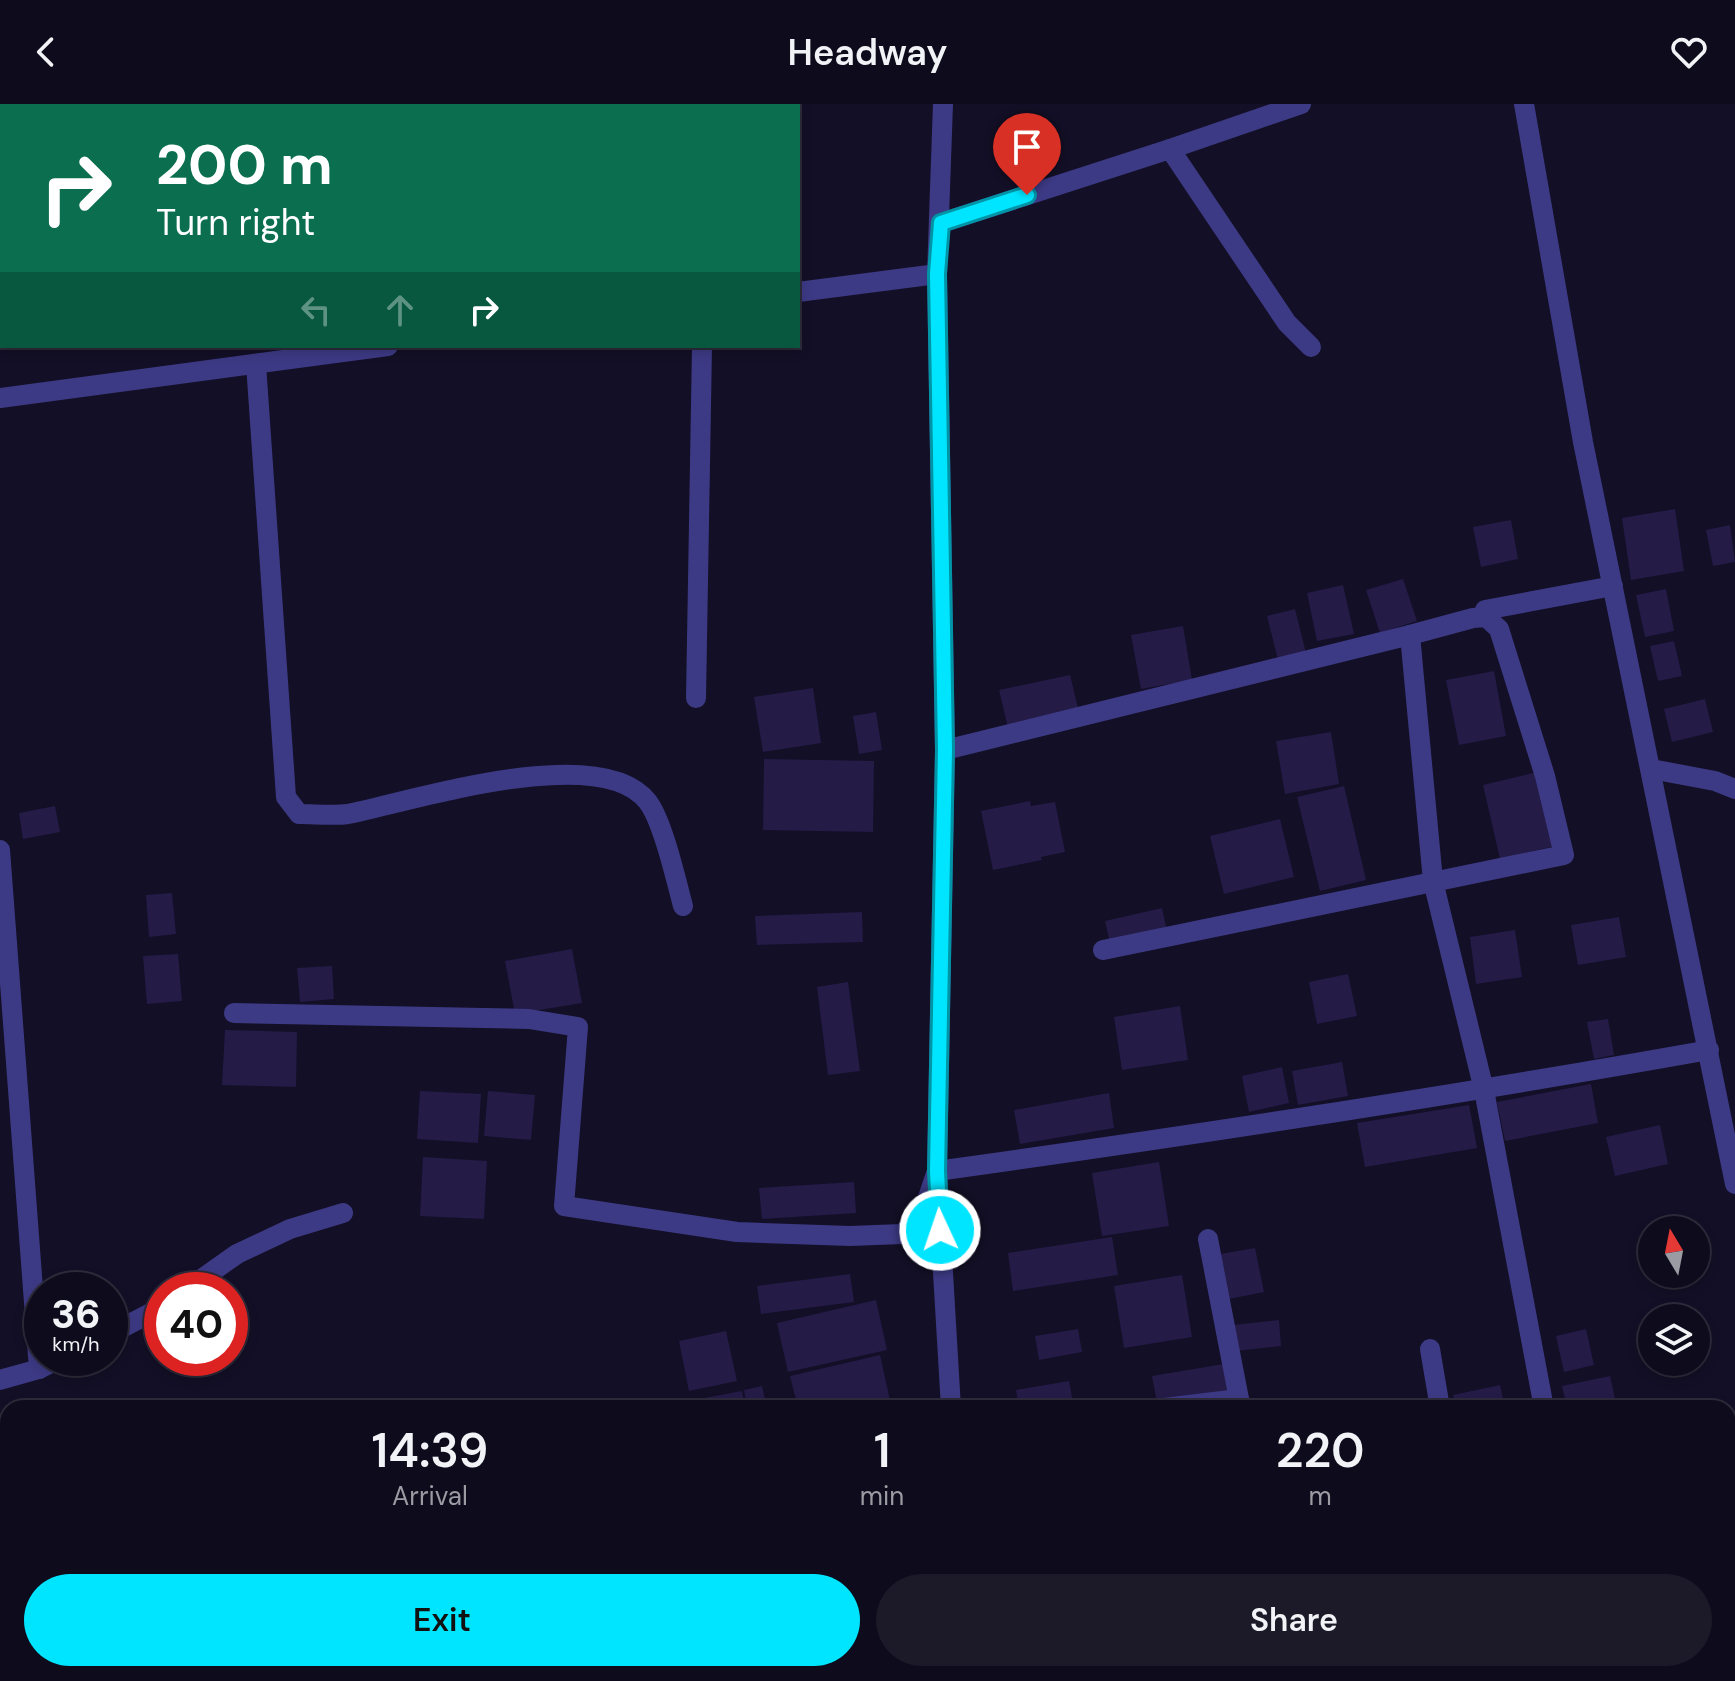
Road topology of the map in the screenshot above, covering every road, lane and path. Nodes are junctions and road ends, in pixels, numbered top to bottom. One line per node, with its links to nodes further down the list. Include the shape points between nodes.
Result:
1 (943, 104): 5 (street)
2 (1301, 104): 4 (street)
3 (1524, 104): 14 (street)
4 (1170, 149): 5 (street); 8 (street, via 1287,323)
5 (941, 223): 6 (street)
6 (937, 274): 7 (street); 18 (street)
7 (800, 292)
8 (1311, 347)
9 (357, 348): 11 (street)
10 (702, 348): 17 (street)
11 (310, 351): 12 (street)
12 (256, 364): 13 (street); 23 (street, via 286,797 299,814 344,814 479,782 577,774 627,783 649,803)
13 (0, 398)
14 (1613, 586): 15 (street, via 1485,610); 19 (street)
15 (1486, 617): 16 (street); 22 (street, via 1499,629 1564,855)
16 (1410, 635): 18 (street); 22 (street)
17 (696, 698)
18 (945, 750): 30 (street)
19 (1651, 769): 20 (street); 26 (street)
20 (1735, 789)
21 (0, 861): 34 (street)
22 (1433, 881): 24 (street); 28 (street)
23 (683, 906)
24 (1103, 950)
25 (234, 1013): 30 (street, via 529,1019 578,1027 564,1206 737,1232 902,1234 922,1215)
26 (1711, 1059): 27 (street); 28 (street); 29 (street)
27 (1735, 1082)
28 (1484, 1090): 30 (street); 42 (street)
29 (1731, 1144): 31 (street)
30 (937, 1171): 39 (street)
31 (1735, 1184)
32 (343, 1213): 35 (street, via 290,1229)
33 (1208, 1239): 40 (street)
34 (32, 1272)
35 (212, 1272)
36 (1430, 1349): 41 (street)
37 (24, 1373): 38 (street)
38 (0, 1380)
39 (951, 1400)
40 (1239, 1400)
41 (1439, 1400)
42 (1542, 1400)

